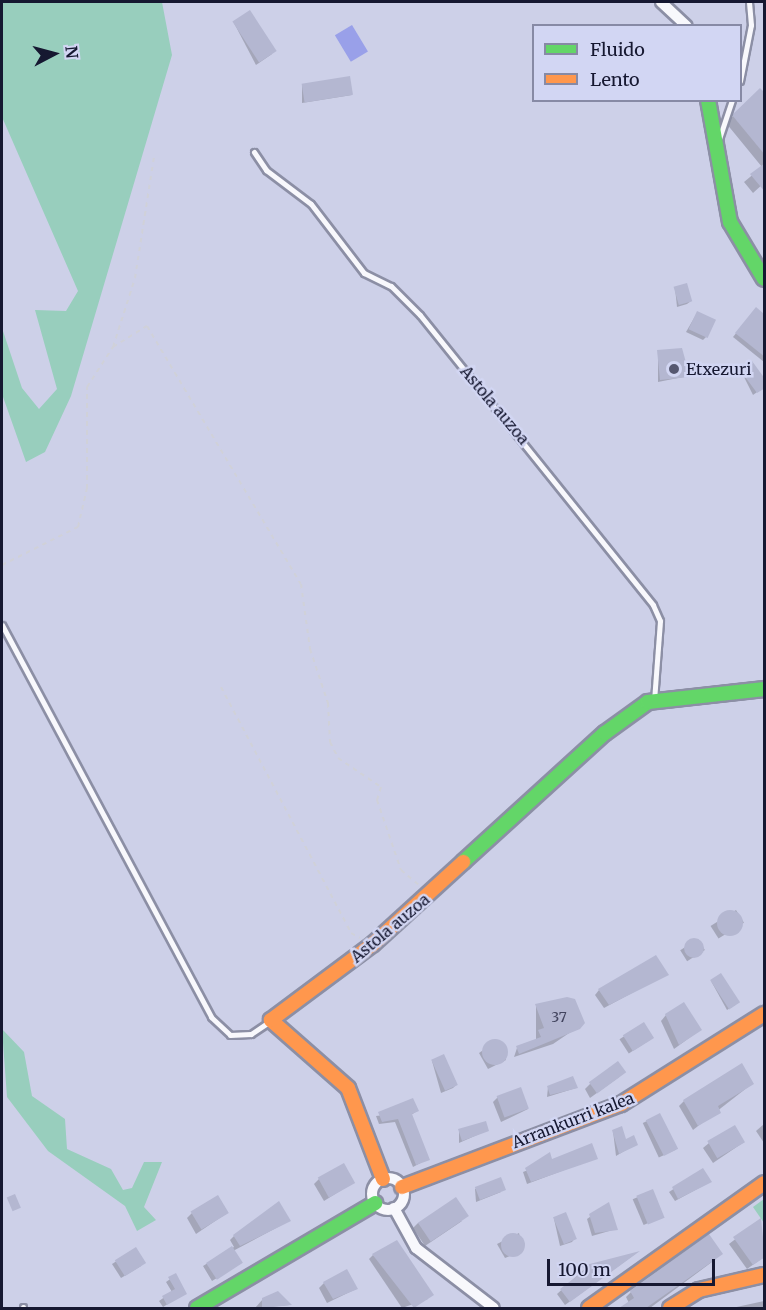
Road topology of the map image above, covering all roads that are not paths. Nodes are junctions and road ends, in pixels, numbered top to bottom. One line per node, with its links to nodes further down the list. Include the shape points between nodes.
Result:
1 (661, 2): 3 (street)
2 (749, 2): 4 (lane, via 751,25)
3 (685, 24)
4 (742, 75)
5 (708, 102): 7 (street)
6 (731, 102): 7 (lane)
7 (714, 141): 9 (street, via 730,222)
8 (254, 152): 12 (lane, Astola auzoa, via 266,170 304,196 364,273 391,286 420,315 653,605 660,621)
9 (765, 279)
10 (2, 625): 14 (lane, via 211,1017 230,1035 251,1034)
11 (765, 688): 12 (street, Astola auzoa)
12 (654, 700): 14 (street, Astola auzoa, via 605,733 373,944)
13 (765, 1014): 17 (street, Arrankurri kalea, via 621,1104)
14 (271, 1020): 15 (street, via 348,1088)
15 (383, 1179): 17 (street); 18 (street, via 373,1189)
16 (765, 1183): 23 (street)
17 (402, 1187): 19 (street, via 403,1197)
18 (375, 1203): 19 (street); 21 (street)
19 (394, 1208): 22 (street, via 404,1234 455,1281)
20 (765, 1275): 24 (street, via 699,1290)
21 (197, 1308)
22 (494, 1308)
23 (590, 1308)
24 (670, 1308)

